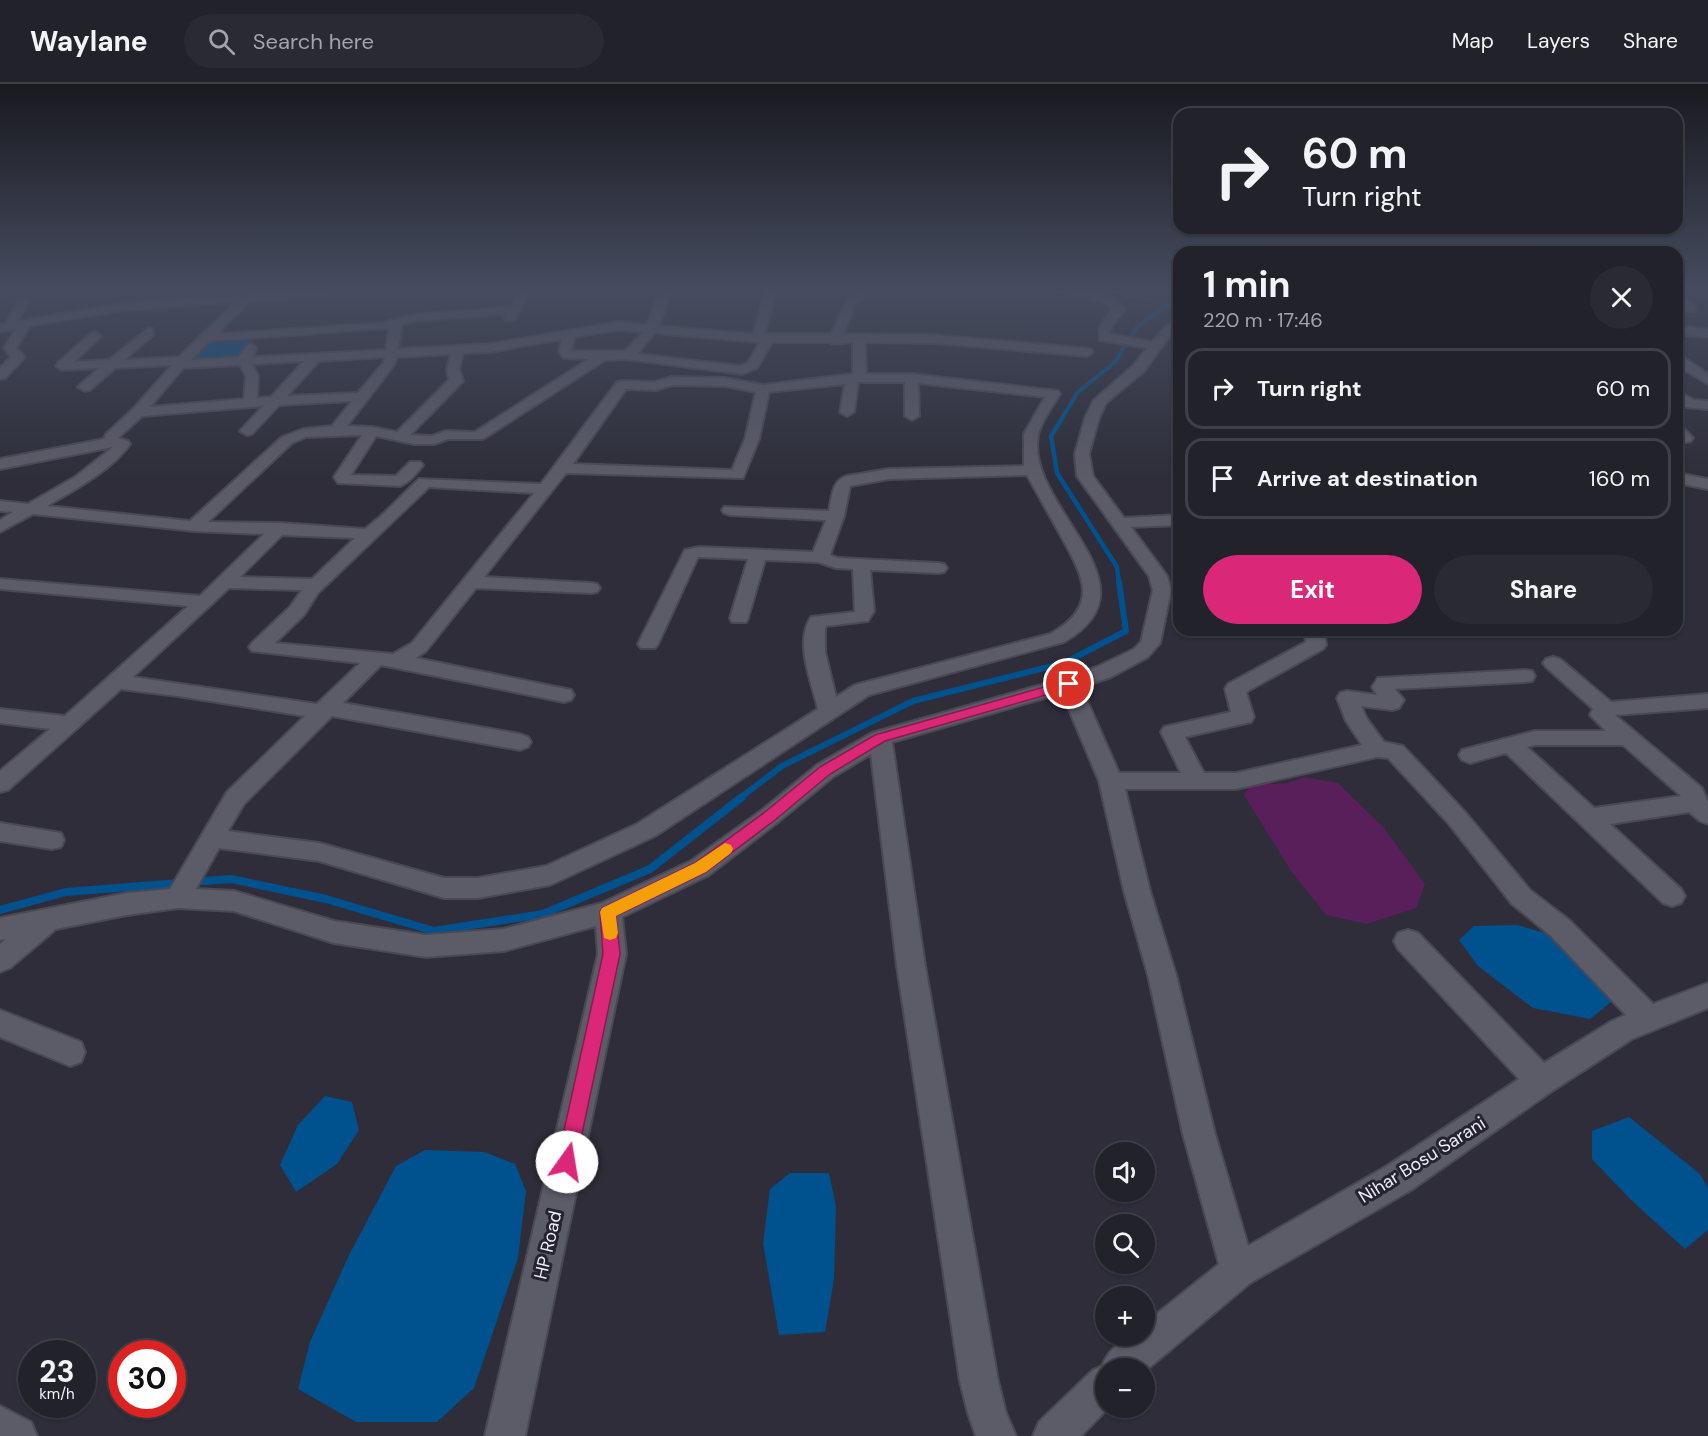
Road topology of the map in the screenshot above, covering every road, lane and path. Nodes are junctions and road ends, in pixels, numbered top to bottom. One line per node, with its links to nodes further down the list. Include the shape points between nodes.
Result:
1 (14, 353): 22 (street, via 19,357)
2 (76, 353): 19 (street, via 62,366)
3 (125, 353): 19 (street)
4 (190, 353): 18 (street)
5 (249, 353): 17 (street)
6 (391, 353): 14 (street)
7 (393, 353): 30 (street)
8 (458, 353): 41 (street, via 453,369 456,381)
9 (566, 353): 15 (street)
10 (634, 353): 16 (street)
11 (757, 353): 21 (street, via 753,365)
12 (858, 353): 23 (street)
13 (1144, 353): 55 (street, via 1139,368 1100,401 1082,454 1085,476)
14 (316, 356): 17 (street); 32 (street)
15 (602, 356): 16 (street); 41 (street, via 478,436)
16 (632, 356): 21 (street); 27 (street)
17 (244, 360): 18 (street); 33 (street, via 252,376)
18 (181, 362): 19 (street); 35 (street)
19 (113, 363): 28 (street)
20 (1683, 363): 25 (street)
21 (742, 370): 26 (street)
22 (0, 375)
23 (856, 378): 24 (street); 29 (street); 36 (street)
24 (911, 378): 37 (street); 46 (street, via 1053,394 1031,434)
25 (1708, 380)
26 (729, 383): 27 (street, via 672,381 656,386); 29 (street)
27 (622, 385): 45 (street)
28 (85, 387)
29 (763, 388): 45 (street, via 752,439 738,475)
30 (363, 398): 32 (street); 38 (street)
31 (1683, 399): 34 (street, via 1691,404)
32 (276, 401): 33 (street); 39 (street)
33 (250, 403): 35 (street)
34 (1708, 405)
35 (138, 412): 42 (street, via 111,437)
36 (847, 412)
37 (912, 416)
38 (336, 430): 40 (street); 56 (street, via 303,433 287,440)
39 (247, 431)
40 (372, 431): 41 (street); 44 (street, via 343,480 400,482)
41 (399, 438)
42 (111, 442): 43 (street); 51 (street, via 123,446 80,480)
43 (0, 464)
44 (415, 465)
45 (562, 468): 49 (street)
46 (1032, 470): 53 (street, via 889,474 851,480 843,484); 83 (street, via 1090,572 1092,595 1085,616 1057,638 870,686)
47 (1683, 479): 48 (street)
48 (1708, 484)
49 (546, 489): 59 (street, via 425,482); 65 (street)
50 (0, 506): 51 (street)
51 (31, 509): 56 (street); 57 (street)
52 (730, 510): 53 (street)
53 (836, 516): 61 (street)
54 (1173, 520): 55 (street)
55 (1120, 523): 70 (street, via 1158,576)
56 (194, 526): 58 (street)
57 (0, 527)
58 (280, 528): 59 (street); 64 (street)
59 (369, 534): 67 (street)
60 (758, 555): 61 (street); 71 (street); 73 (street, via 691,554)
61 (820, 557): 62 (street, via 836,563)
62 (861, 564): 63 (street); 83 (street, via 865,611 861,616 818,621 814,629)
63 (938, 568)
64 (224, 582): 67 (street); 69 (street)
65 (473, 582): 68 (street); 74 (street, via 419,647 409,654)
66 (0, 584): 69 (street)
67 (316, 585): 74 (street, via 259,647)
68 (591, 588)
69 (204, 602): 77 (street)
70 (1169, 604): 78 (street, via 1141,653)
71 (739, 618)
72 (1315, 636): 93 (street, via 1316,645 1235,689 1244,717 1172,732)
73 (648, 644)
74 (386, 659): 79 (street); 82 (street)
75 (1553, 663): 81 (street)
76 (1525, 676): 90 (street, via 1385,683 1382,687 1394,702 1391,703 1347,698 1357,721)
77 (115, 682): 82 (street); 85 (street)
78 (1069, 684): 86 (street); 92 (street)
79 (564, 696)
80 (1708, 701): 81 (street)
81 (1606, 709): 87 (street, via 1600,715)
82 (326, 710): 88 (street); 99 (street, via 235,798)
83 (829, 710): 99 (street, via 646,830 539,878 478,888 444,888 319,852)
84 (0, 716): 85 (street)
85 (70, 724): 94 (street)
86 (880, 738): 102 (street, via 825,771 700,868); 118 (street, via 929,1078 979,1381)
87 (1626, 738): 89 (street, via 1535,738); 95 (street, via 1694,794)
88 (520, 742)
89 (1511, 745): 91 (street); 96 (street)
90 (1377, 748): 93 (street, via 1236,781); 108 (street, via 1397,752 1521,897 1560,928)
91 (1470, 755)
92 (1111, 781): 93 (street); 112 (street, via 1162,975 1198,1134)
93 (1197, 782)
94 (0, 784)
95 (1701, 809): 96 (street)
96 (1589, 818): 101 (street)
97 (0, 832): 98 (street)
98 (52, 840)
99 (206, 848): 100 (street)
100 (180, 893): 102 (street, via 234,902 334,932 426,946 504,940); 103 (street)
101 (1672, 896)
102 (608, 912): 117 (street, HP Road, via 612,954)
103 (50, 918): 104 (street); 106 (street)
104 (0, 929)
105 (1408, 941): 111 (street)
106 (0, 960)
107 (1708, 995): 108 (street, Nihar Bosu Sarani)
108 (1648, 1018): 111 (street, Nihar Bosu Sarani)
109 (0, 1023): 110 (street)
110 (70, 1052)
111 (1541, 1081): 112 (street, Nihar Bosu Sarani, via 1399,1178)
112 (1238, 1271): 113 (street, Nihar Bosu Sarani)
113 (1132, 1358)
114 (1095, 1394): 119 (street)
115 (0, 1426): 116 (street)
116 (17, 1436)
117 (505, 1436)
118 (996, 1436)
119 (1053, 1436)

